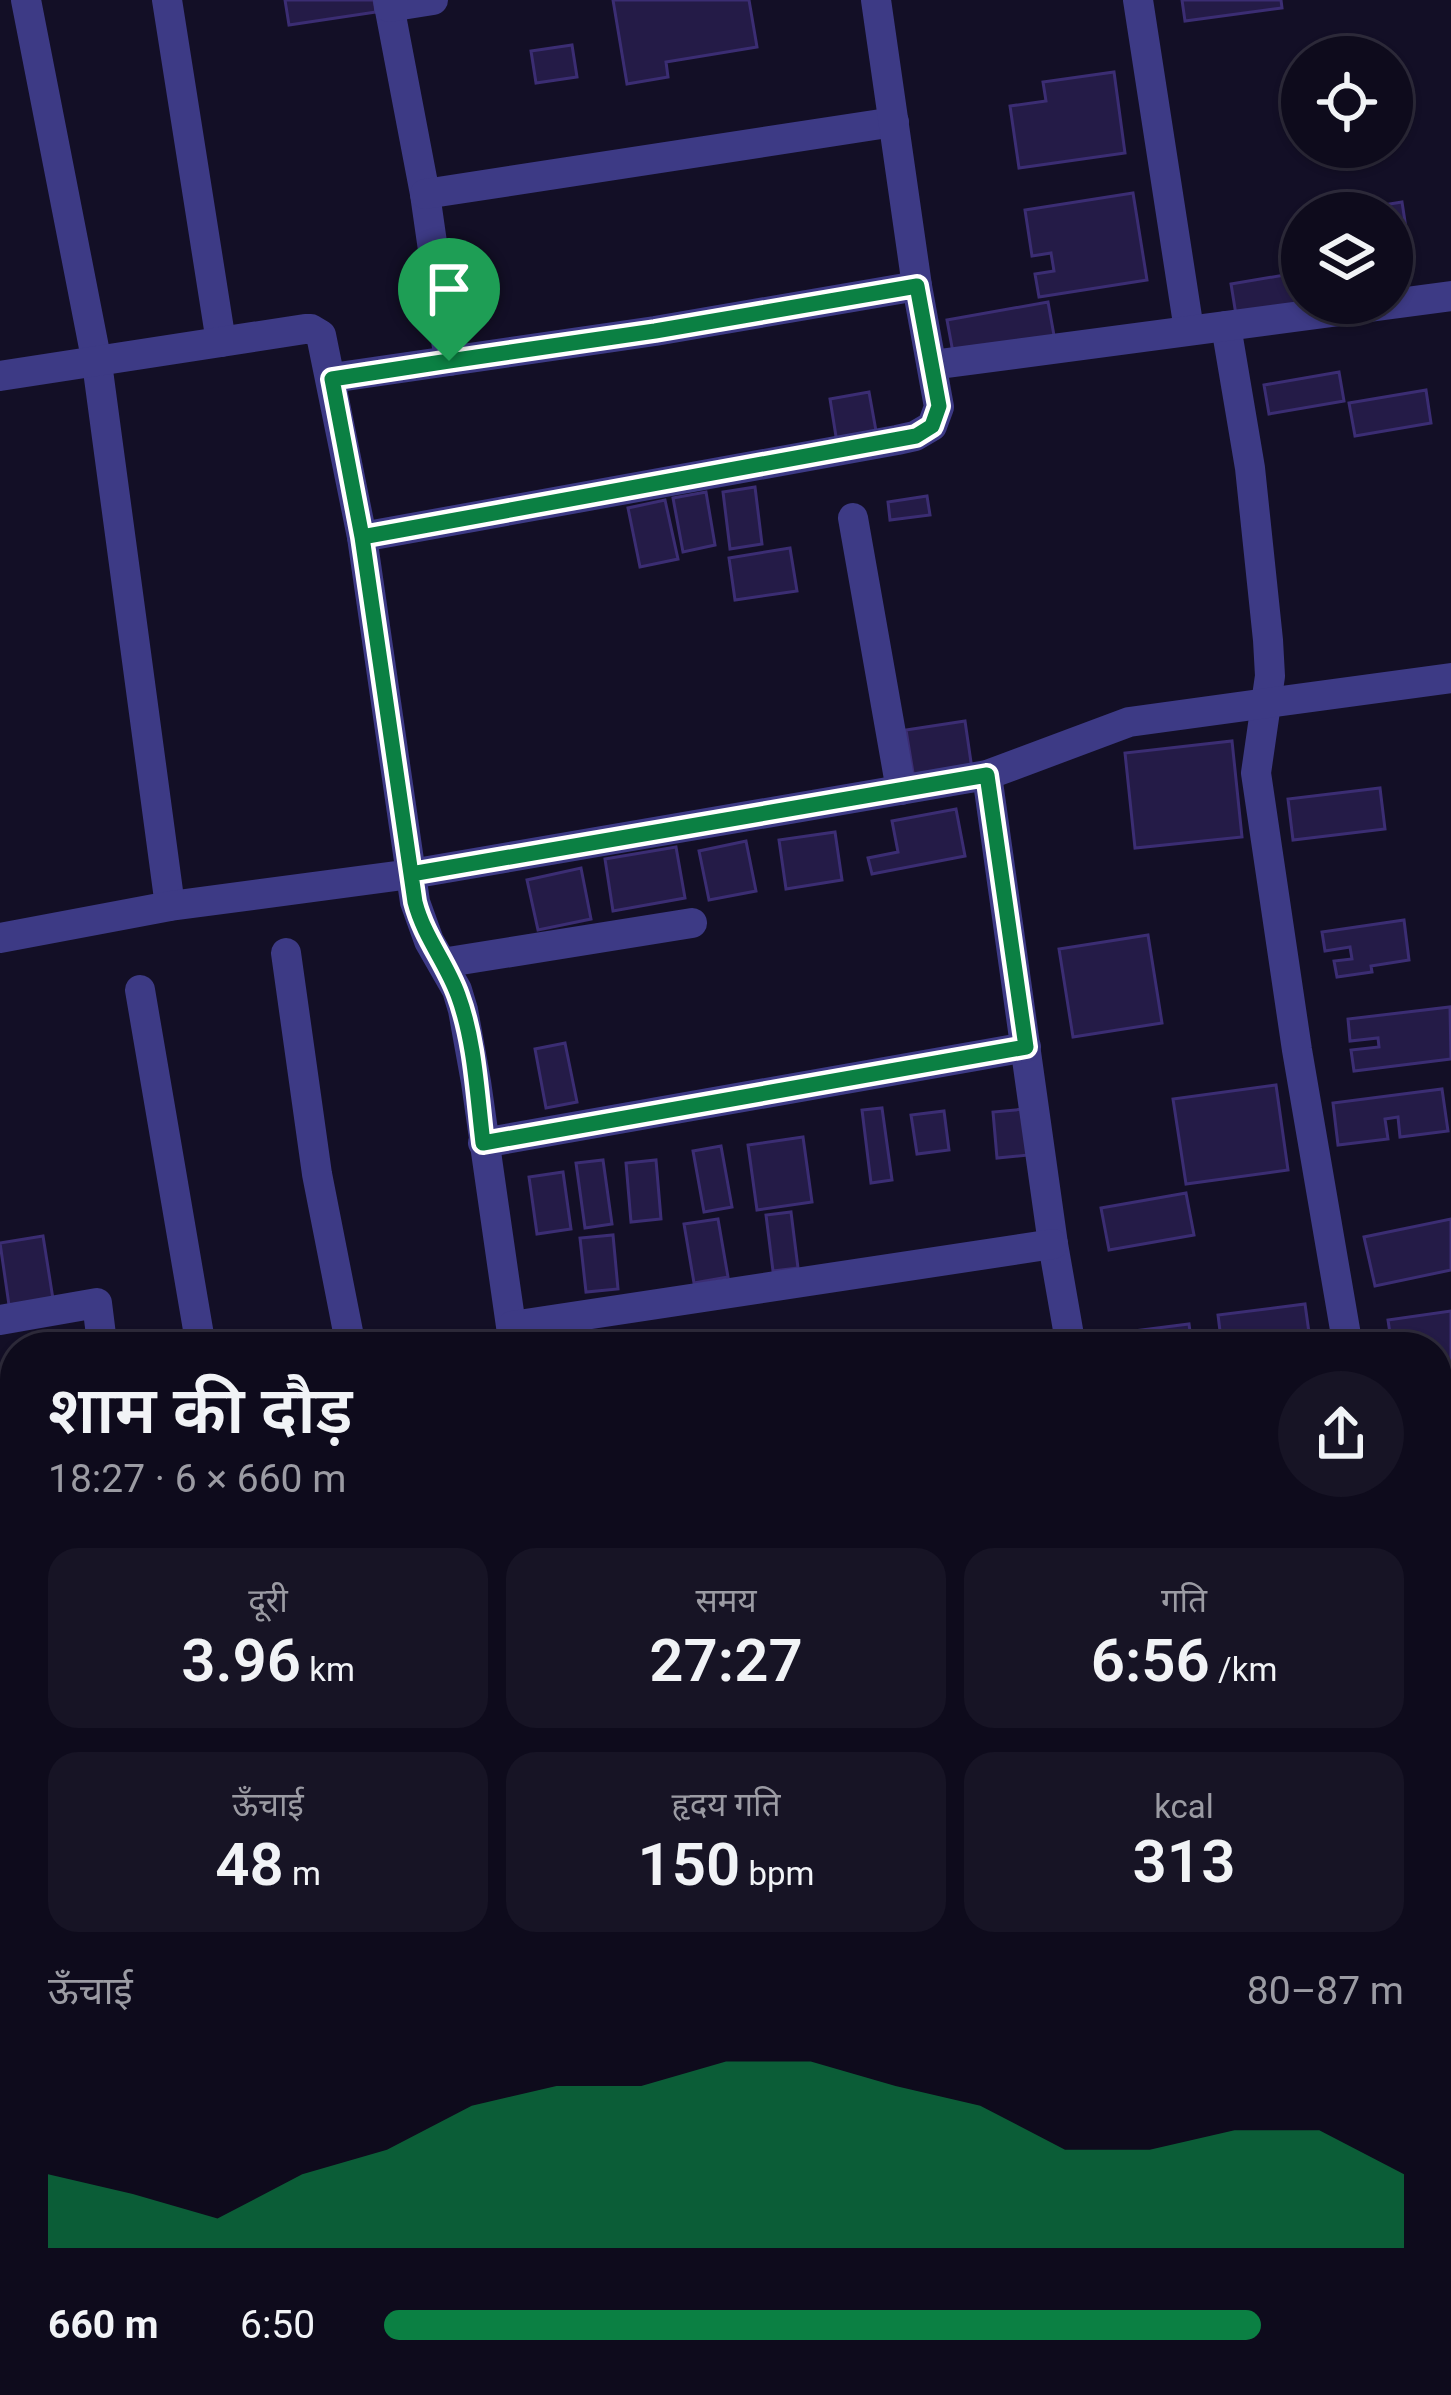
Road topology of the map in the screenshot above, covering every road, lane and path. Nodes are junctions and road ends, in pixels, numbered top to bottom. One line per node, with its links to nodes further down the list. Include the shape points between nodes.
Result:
1 (26, 0): 15 (street)
2 (167, 0): 13 (street)
3 (433, 0): 6 (street)
4 (876, 0): 7 (street)
5 (1138, 0): 12 (street)
6 (388, 4): 8 (street)
7 (894, 122): 8 (street); 9 (street)
8 (424, 194): 14 (street)
9 (917, 286): 14 (street); 16 (street)
10 (1451, 296): 11 (street)
11 (1226, 326): 12 (street); 22 (street, via 1258,532)
12 (1189, 330): 16 (street)
13 (220, 342): 15 (street); 18 (street, via 311,329 321,335)
14 (449, 361): 18 (street)
15 (97, 363): 17 (street); 26 (street)
16 (932, 365): 20 (street, via 939,406 932,426 916,436)
17 (0, 376)
18 (332, 379): 20 (street)
19 (853, 518): 24 (street)
20 (362, 537): 25 (street)
21 (1451, 678): 22 (street)
22 (1267, 703): 23 (street, via 1129,722); 42 (street, via 1256,773)
23 (987, 775): 24 (street); 32 (street)
24 (901, 790): 25 (street)
25 (411, 874): 26 (street); 30 (street, via 420,920)
26 (170, 906): 28 (street)
27 (692, 923): 30 (street)
28 (0, 938)
29 (286, 953): 38 (street)
30 (442, 963): 33 (street, via 463,1010)
31 (140, 990): 37 (street)
32 (1026, 1047): 33 (street); 34 (street)
33 (483, 1143): 39 (street)
34 (1053, 1244): 40 (street); 41 (street)
35 (0, 1320): 36 (street, via 97,1303)
36 (101, 1332)
37 (198, 1332)
38 (348, 1332)
39 (512, 1332)
40 (536, 1332)
41 (1068, 1332)
42 (1345, 1332)

